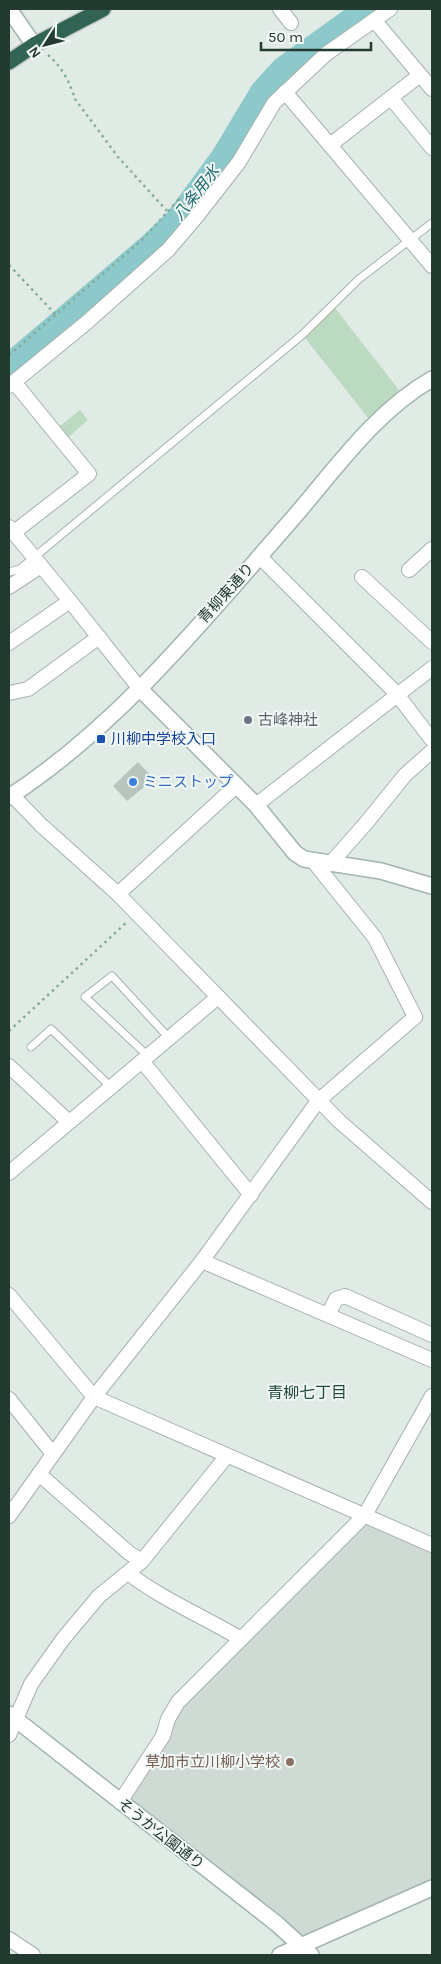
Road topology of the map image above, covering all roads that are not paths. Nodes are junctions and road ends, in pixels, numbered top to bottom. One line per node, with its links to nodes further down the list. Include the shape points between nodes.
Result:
1 (9, 9): 7 (street)
2 (103, 9): 7 (highway)
3 (280, 9): 6 (street)
4 (390, 9): 5 (street)
5 (374, 20): 9 (street); 11 (street, via 326,54)
6 (291, 23)
7 (34, 45): 8 (highway)
8 (9, 62)
9 (420, 75): 10 (street); 12 (street)
10 (432, 89)
11 (285, 92): 13 (street); 19 (street, via 274,104 239,162 183,234 86,323)
12 (391, 98): 13 (street); 14 (street)
13 (330, 145): 16 (street)
14 (432, 148)
15 (432, 223): 16 (lane)
16 (409, 239): 17 (street); 23 (lane, via 359,279 302,335)
17 (431, 263)
18 (432, 379): 22 (street, 青柳東通り, via 389,409)
19 (12, 384): 20 (street, via 89,474)
20 (11, 530): 23 (street)
21 (432, 549): 24 (street)
22 (259, 556): 33 (street, 青柳東通り); 35 (street)
23 (38, 562): 25 (lane); 27 (street); 28 (street)
24 (409, 570)
25 (9, 572)
26 (362, 577): 30 (street)
27 (9, 587)
28 (70, 601): 29 (street); 31 (street)
29 (99, 637): 33 (street); 34 (street, via 28,689)
30 (432, 642)
31 (9, 643)
32 (432, 668): 35 (street)
33 (140, 689): 38 (street); 39 (street, 青柳東通り, via 73,749)
34 (9, 693)
35 (398, 695): 36 (street); 40 (street)
36 (432, 740)
37 (432, 751): 42 (street, via 405,774)
38 (236, 785): 40 (street); 44 (street)
39 (11, 796): 44 (street)
40 (256, 806): 41 (street, via 295,853)
41 (314, 862): 42 (street); 51 (street, via 375,938 414,1017)
42 (330, 864): 43 (street, via 380,871)
43 (432, 886)
44 (118, 894): 45 (street)
45 (218, 997): 46 (street); 51 (street)
46 (169, 1038): 48 (street); 48 (lane, via 112,976 86,997)
47 (31, 1047): 50 (lane, via 51,1029)
48 (145, 1059): 50 (street); 54 (street)
49 (9, 1066): 52 (street)
50 (111, 1087): 52 (street)
51 (318, 1101): 54 (street); 55 (street)
52 (69, 1122): 53 (street)
53 (9, 1173)
54 (251, 1195): 56 (street)
55 (432, 1202)
56 (202, 1261): 58 (street); 62 (street)
57 (9, 1295): 62 (street)
58 (328, 1315): 59 (street, via 336,1299 345,1296); 60 (street)
59 (432, 1335)
60 (432, 1360)
61 (432, 1396): 68 (street)
62 (94, 1397): 64 (street); 65 (street)
63 (9, 1399): 64 (street)
64 (53, 1454): 66 (street)
65 (226, 1456): 68 (street); 70 (street)
66 (38, 1474): 67 (street); 70 (street)
67 (11, 1507)
68 (364, 1515): 69 (street); 72 (street)
69 (432, 1545)
70 (142, 1561): 71 (street)
71 (128, 1573): 72 (street, via 182,1609); 73 (street, via 99,1596 63,1639)
72 (241, 1640): 75 (street, via 178,1702 163,1736)
73 (12, 1716): 74 (street); 75 (street, そうか公園通り)
74 (9, 1735)
75 (120, 1802): 78 (street, そうか公園通り)
76 (432, 1888): 78 (street)
77 (9, 1939): 79 (street)
78 (307, 1951): 80 (street)
79 (34, 1955)
80 (280, 1955)

